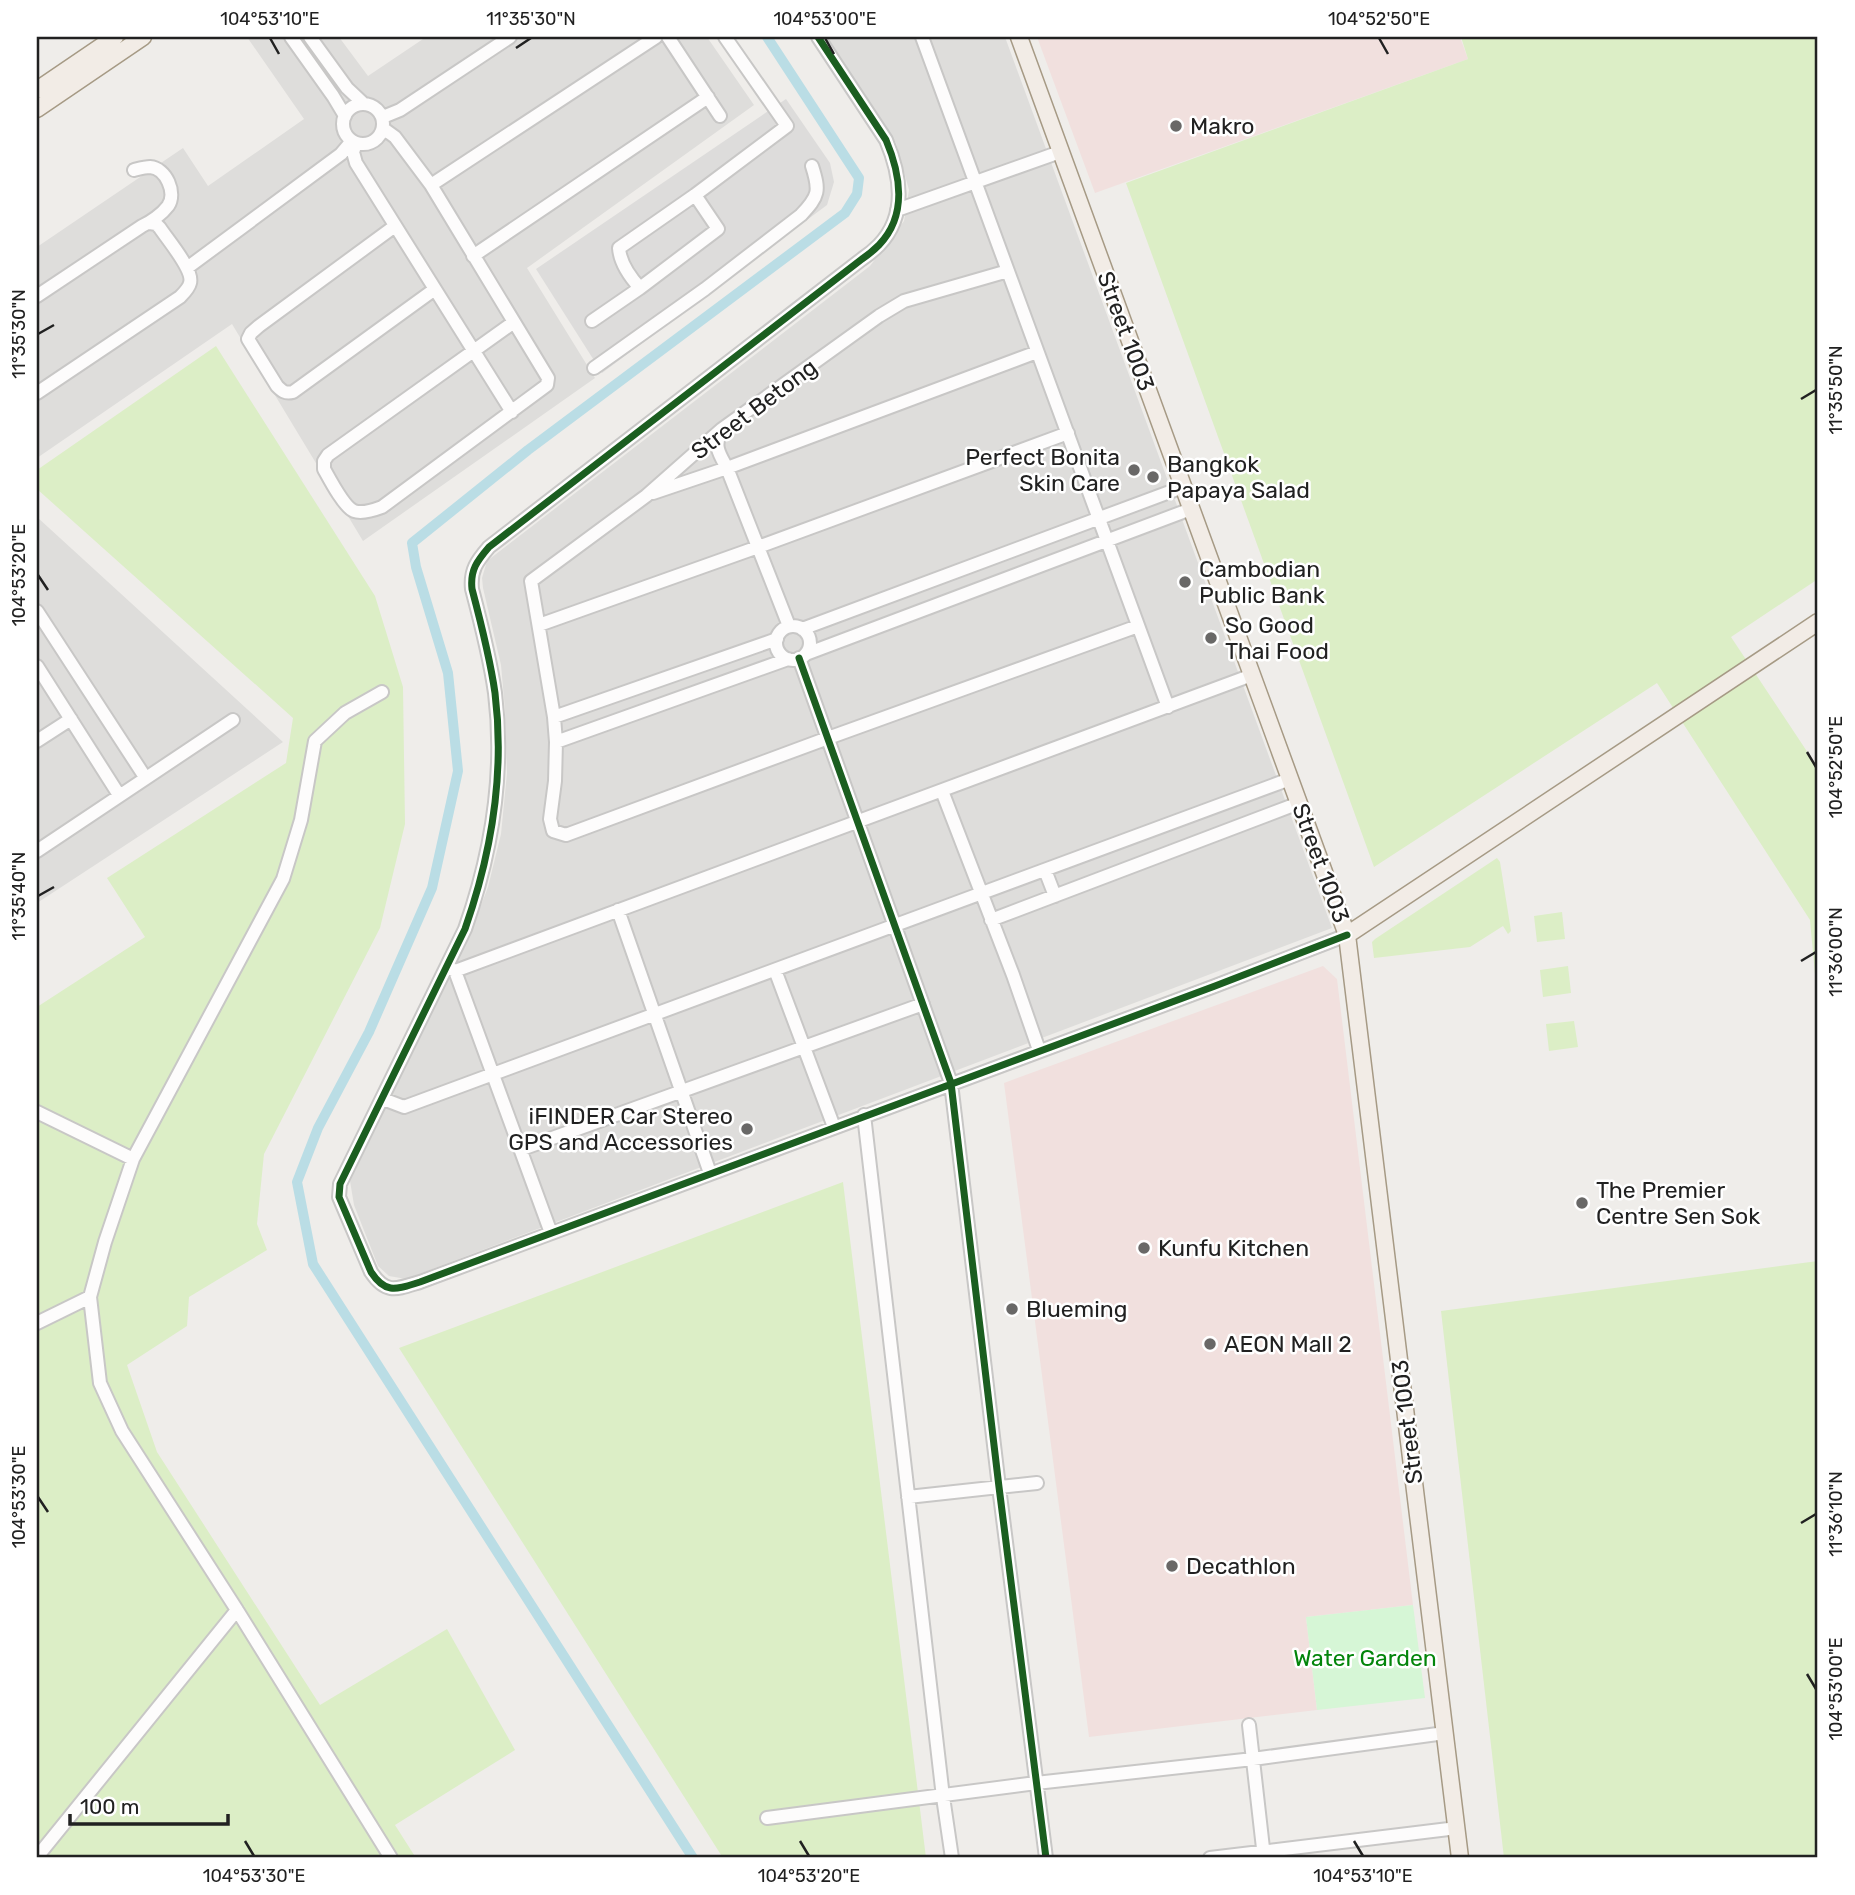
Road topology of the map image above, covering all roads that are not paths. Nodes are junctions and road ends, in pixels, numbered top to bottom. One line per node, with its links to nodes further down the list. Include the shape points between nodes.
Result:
1 (115, 37): 12 (main road)
2 (143, 37): 15 (main road)
3 (291, 37): 16 (street)
4 (310, 37): 14 (street)
5 (510, 37): 18 (street)
6 (656, 37): 24 (street)
7 (668, 37): 13 (street)
8 (725, 37): 25 (street, via 787,126)
9 (818, 37): 26 (street, via 886,140 897,171)
10 (922, 37): 23 (street)
11 (1019, 37): 20 (main road, Street 1003)
12 (37, 90)
13 (708, 97): 17 (street); 29 (street)
14 (364, 104): 16 (street, via 352,107); 18 (street, via 375,107)
15 (37, 109)
16 (345, 116): 19 (street, via 344,130)
17 (720, 116)
18 (383, 123): 19 (street, via 380,136 371,143); 24 (street)
19 (354, 142): 28 (street, via 356,163); 30 (street)
20 (1060, 152): 23 (street); 45 (main road, Street 1003)
21 (811, 166): 39 (street, via 818,185 813,203 801,215)
22 (134, 170): 27 (street, via 150,167 166,176 168,207)
23 (975, 183): 26 (street); 31 (street)
24 (431, 185): 29 (street)
25 (695, 195): 32 (street, via 718,229); 32 (street, via 619,248 629,275)
26 (897, 209): 82 (street, via 880,244 477,560 472,589 495,694 497,780 491,839)
27 (150, 222): 30 (street, via 160,228); 34 (street)
28 (395, 226): 33 (street); 33 (street, via 251,333 248,339 276,386 288,394 293,392)
29 (473, 256): 36 (street)
30 (187, 268): 40 (street, via 190,283 180,297)
31 (1008, 271): 38 (street); 42 (street, Street Betong, via 904,301)
32 (640, 288): 35 (street)
33 (435, 289): 37 (street)
34 (37, 296)
35 (592, 321)
36 (513, 322): 37 (street); 41 (street, via 548,382)
37 (473, 350): 41 (street); 41 (street, via 328,455 324,468 329,477 355,512 376,510)
38 (1037, 352): 43 (street); 44 (street)
39 (594, 368)
40 (37, 393)
41 (512, 412)
42 (722, 429): 44 (street, via 716,447); 46 (street, Street Betong)
43 (1068, 433): 48 (street); 50 (street)
44 (727, 468): 46 (street); 50 (street)
45 (1183, 487): 47 (main road, Street 1003); 48 (street)
46 (646, 496): 53 (street, Street Betong, via 531,581)
47 (1191, 509): 49 (street); 59 (main road, Street 1003)
48 (1098, 519): 49 (street); 55 (street)
49 (1106, 541): 54 (street); 57 (street)
50 (758, 548): 53 (street); 55 (street)
51 (37, 611): 68 (street)
52 (1818, 622): 81 (main road)
53 (540, 625): 62 (street)
54 (1138, 626): 61 (street); 65 (street)
55 (796, 628): 56 (street, via 780,632); 57 (street, via 810,640)
56 (777, 639): 57 (street, via 784,656); 62 (street)
57 (798, 657): 65 (street); 67 (street)
58 (37, 666): 63 (street)
59 (1252, 675): 61 (street); 69 (main road, Street 1003)
60 (382, 692): 96 (street, via 345,713 314,741 301,820 283,879)
61 (1168, 707): 70 (street)
62 (554, 717): 67 (street)
63 (71, 719): 66 (street); 71 (street)
64 (233, 720): 68 (street)
65 (828, 738): 67 (street, via 566,835 553,831 550,819); 73 (street)
66 (37, 741)
67 (556, 741)
68 (145, 777): 71 (street)
69 (1290, 779): 72 (main road, Street 1003); 75 (street)
70 (942, 792): 73 (street); 76 (street)
71 (119, 795): 74 (street)
72 (1299, 803): 77 (street); 81 (main road, Street 1003)
73 (858, 822): 78 (street); 80 (street)
74 (37, 851)
75 (1045, 870): 76 (street); 77 (street)
76 (981, 893): 79 (street); 80 (street)
77 (1055, 896): 79 (street)
78 (618, 910): 82 (street); 85 (street)
79 (991, 920): 87 (street)
80 (895, 925): 83 (street); 84 (street)
81 (1347, 934): 87 (street); 106 (main road, Street 1003)
82 (451, 969): 88 (street); 91 (street)
83 (775, 970): 85 (street); 86 (street)
84 (923, 1004): 86 (street); 89 (street)
85 (654, 1014): 88 (street); 90 (street)
86 (804, 1047): 90 (street); 94 (street)
87 (1038, 1050): 89 (street)
88 (494, 1074): 91 (street, via 404,1107); 95 (street)
89 (951, 1083): 93 (street); 102 (street)
90 (681, 1091): 95 (street); 97 (street)
91 (383, 1099): 98 (street, via 340,1184 338,1197 378,1282 396,1289)
92 (37, 1112): 96 (street)
93 (864, 1115): 94 (street); 103 (street)
94 (834, 1127): 97 (street)
95 (522, 1149): 98 (street)
96 (133, 1159): 99 (street)
97 (710, 1173): 98 (street)
98 (551, 1233)
99 (90, 1297): 100 (street); 104 (street, via 100,1383 122,1431)
100 (37, 1323)
101 (1037, 1483): 102 (street)
102 (999, 1487): 103 (street); 108 (street)
103 (908, 1497): 109 (street)
104 (237, 1610): 113 (street); 114 (street)
105 (1250, 1726): 107 (street)
106 (1445, 1732): 107 (street); 111 (main road, Street 1003)
107 (1253, 1759): 108 (street); 112 (street)
108 (1036, 1783): 109 (street); 116 (street)
109 (943, 1797): 110 (street); 115 (street)
110 (767, 1818)
111 (1457, 1828): 112 (street); 118 (main road, Street 1003)
112 (1264, 1855): 117 (street)
113 (37, 1857)
114 (391, 1858)
115 (952, 1858)
116 (1046, 1858)
117 (1210, 1858)
118 (1460, 1858)

